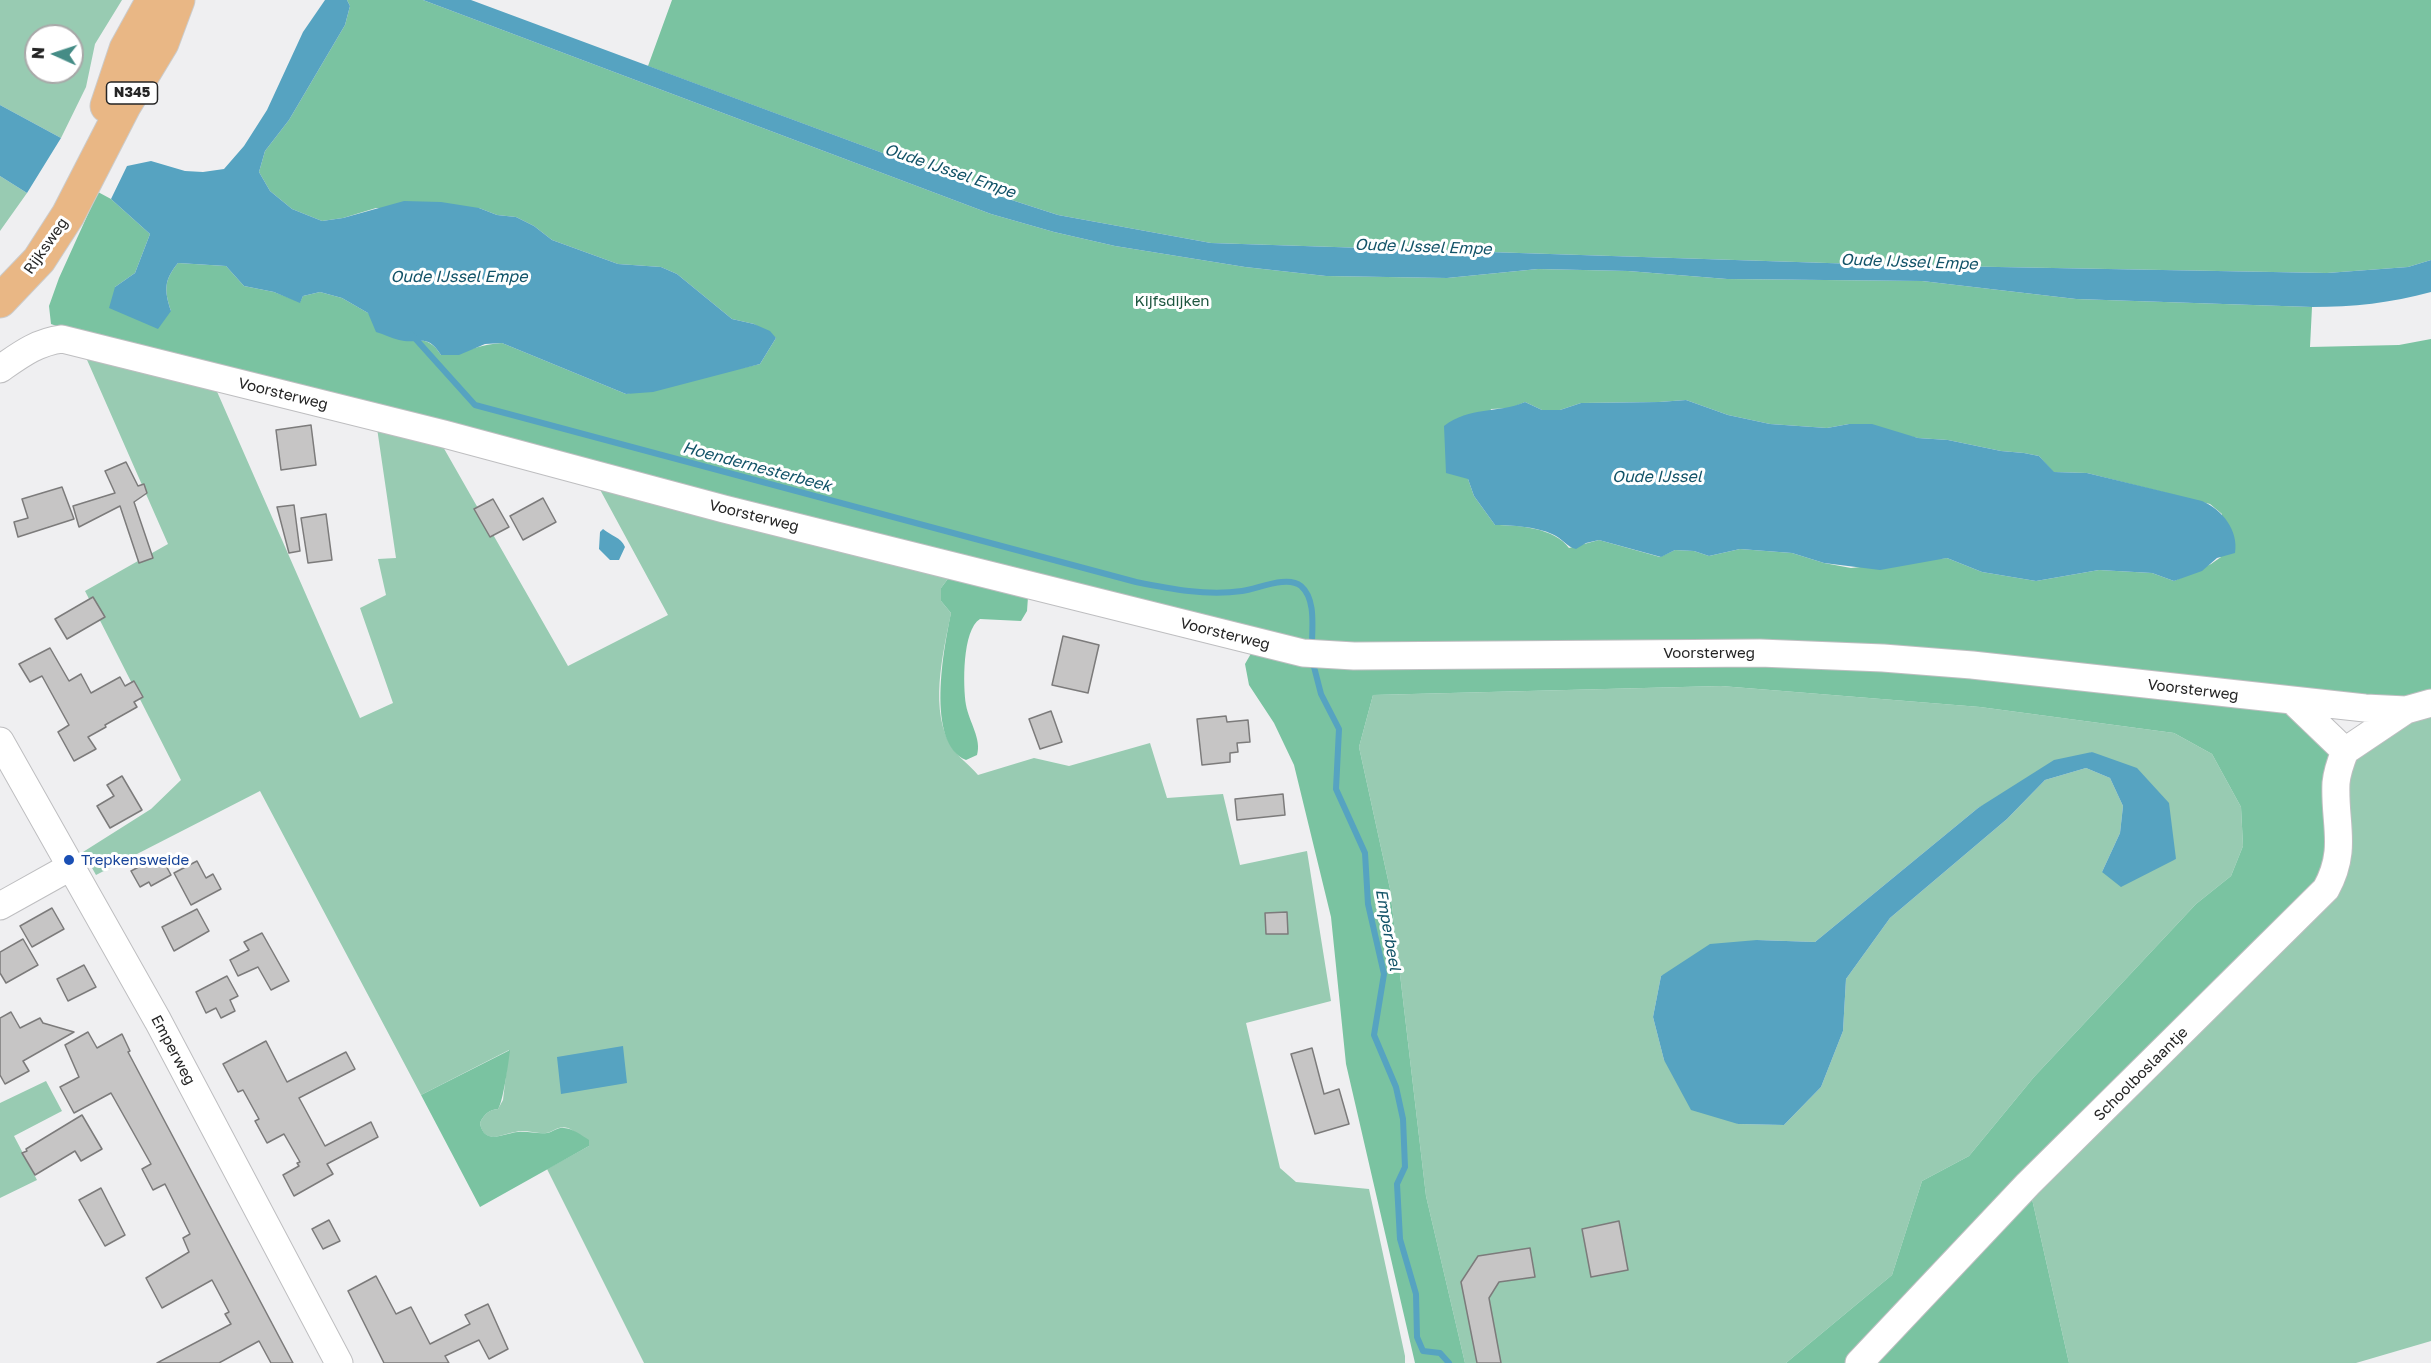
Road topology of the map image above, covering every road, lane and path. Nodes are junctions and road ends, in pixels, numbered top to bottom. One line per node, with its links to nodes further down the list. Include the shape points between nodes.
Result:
1 (153, 0): 3 (main road, N345, via 126,49)
2 (178, 0): 3 (main road, N345, via 162,44)
3 (77, 183): 4 (main road, Rijksweg / N345, via 39,239); 5 (main road, Rijksweg / N345, via 68,214 39,260)
4 (0, 279)
5 (0, 301)
6 (0, 369): 7 (street, Voorsterweg, via 29,348 62,339 444,434 723,509 1304,652 1354,656 1760,653 1883,658)
7 (2293, 701): 8 (street, Voorsterweg); 10 (street)
8 (2419, 706): 10 (street)
9 (0, 741): 11 (street, Emperweg)
10 (2345, 751): 14 (street, Schoolboslaantje, via 2336,782 2338,863 2326,889 2028,1185)
11 (70, 867): 12 (street); 13 (street, Emperweg, via 158,1021)
12 (0, 906)
13 (339, 1363)
14 (1859, 1363)

